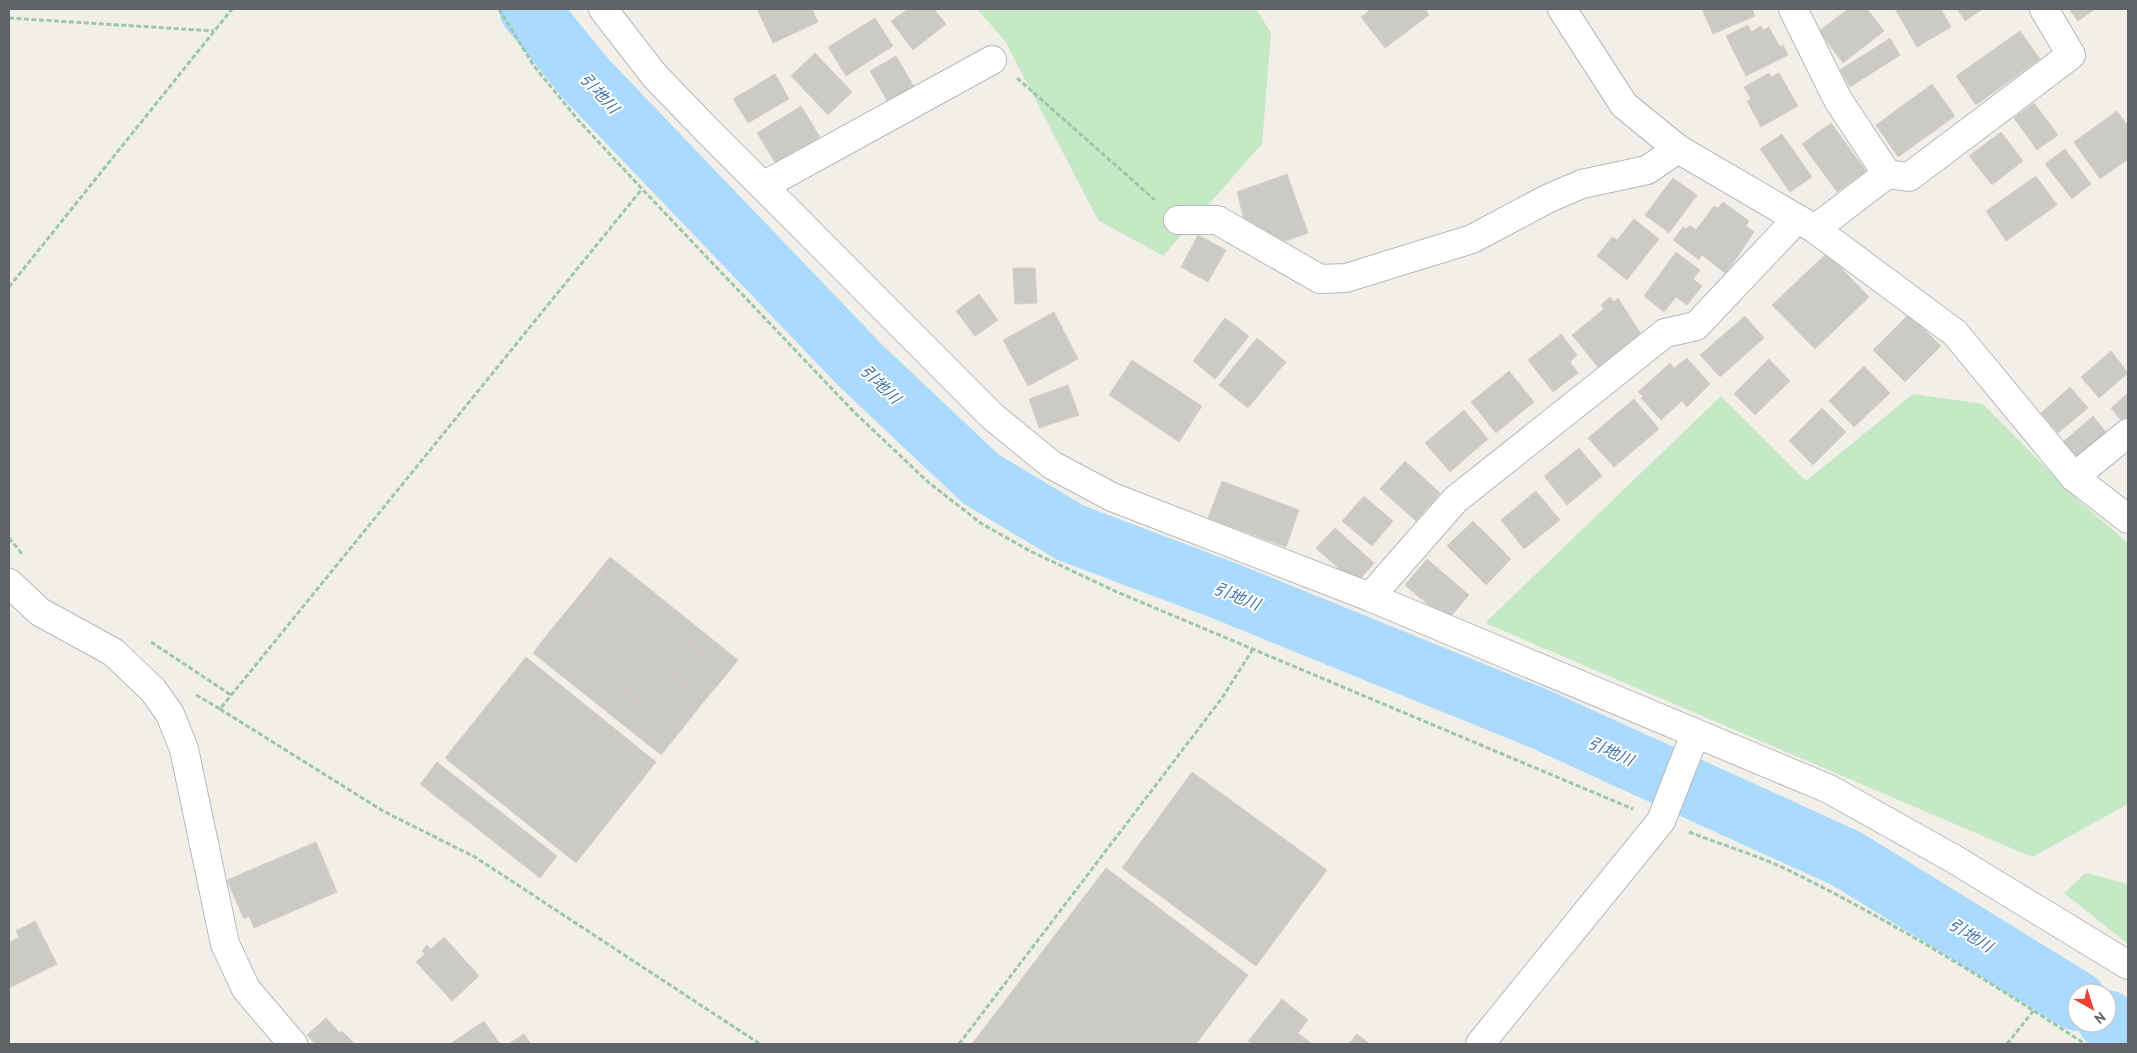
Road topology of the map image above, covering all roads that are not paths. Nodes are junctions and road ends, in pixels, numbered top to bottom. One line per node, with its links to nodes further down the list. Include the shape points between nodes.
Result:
1 (603, 9): 8 (street, via 654,75)
2 (1562, 9): 6 (street, via 1624,105)
3 (1793, 9): 7 (street, via 1838,100)
4 (2044, 9): 7 (street, via 2071,55 1909,177)
5 (992, 60): 8 (street)
6 (1678, 149): 9 (street, via 1647,170 1582,184 1472,239 1346,278 1320,279 1216,220); 10 (street)
7 (1887, 174): 10 (street)
8 (763, 186): 15 (street, via 992,416 1052,465 1112,497)
9 (1178, 220)
10 (1806, 224): 12 (street, via 1955,333); 15 (street, via 1696,326 1665,333 1455,500)
11 (2128, 434): 12 (street)
12 (2074, 477): 13 (street)
13 (2128, 519)
14 (9, 583): 18 (street, via 40,612 113,652 153,690 170,714 184,749 225,944 246,989)
15 (1370, 597): 16 (street)
16 (1692, 741): 17 (street, via 1829,788 1954,858); 19 (street, via 1663,816)
17 (2128, 965)
18 (292, 1044)
19 (1480, 1044)

